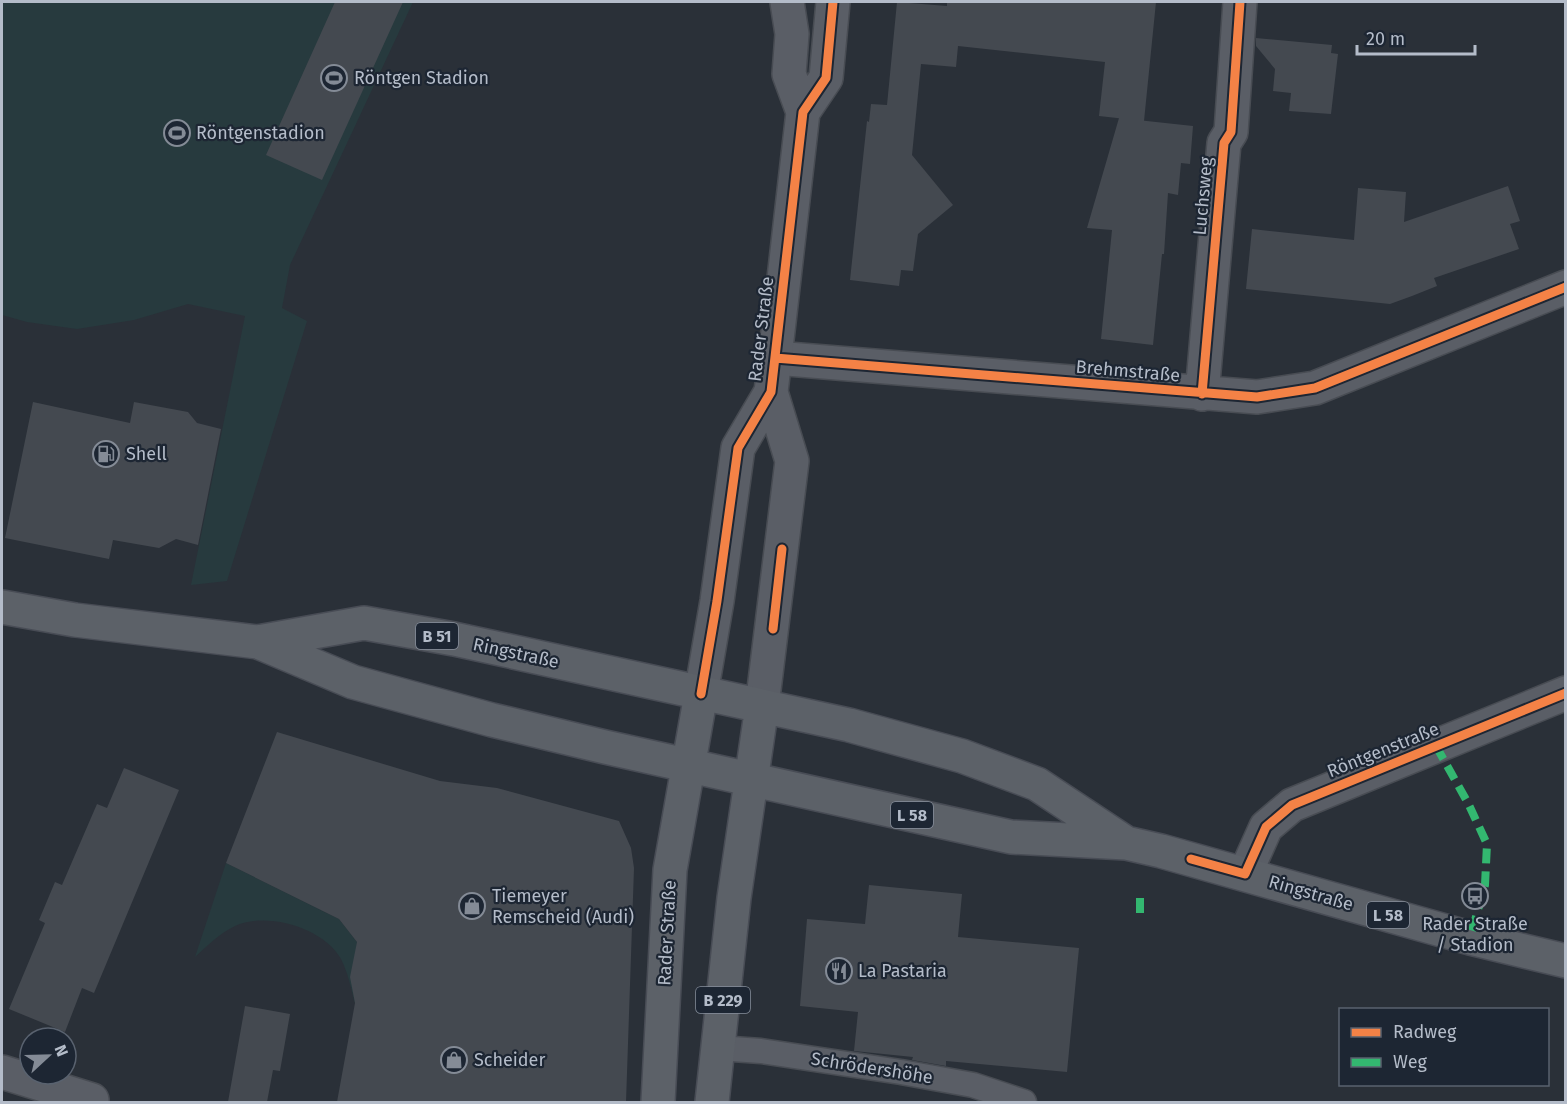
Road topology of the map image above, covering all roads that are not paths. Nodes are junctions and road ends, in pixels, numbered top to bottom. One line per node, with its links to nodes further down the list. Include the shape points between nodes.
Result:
1 (787, 2): 4 (street, Rader Straße, via 792,33 789,74)
2 (833, 2): 4 (street, Rader Straße, via 826,78)
3 (1240, 2): 8 (street, Luchsweg, via 1231,132 1224,143)
4 (803, 112): 6 (street, Rader Straße)
5 (1566, 287): 8 (street, Brehmstraße, via 1315,388 1257,397)
6 (775, 358): 7 (street, Rader Straße / B 229); 8 (street, Brehmstraße)
7 (771, 392): 12 (street, Rader Straße / B 229, via 738,448); 13 (street, Rader Straße / B 229, via 792,461)
8 (1202, 394)
9 (2, 607): 10 (main road, Ringstraße / B 51)
10 (258, 642): 12 (main road, Ringstraße / B 51, via 364,623); 14 (main road, Ringstraße / B 51, via 352,682)
11 (1566, 693): 17 (street, Röntgenstraße, via 1292,805 1266,827)
12 (701, 694): 13 (main road, B 51); 14 (main road, B 229)
13 (762, 706): 15 (main road, B 229); 16 (main road, Ringstraße / L 58, via 962,756 1037,784)
14 (688, 766): 15 (main road, Ringstraße); 22 (main road, Rader Straße / B 229, via 670,870)
15 (750, 780): 16 (main road, Ringstraße / L 58, via 1011,837); 19 (main road, B 229)
16 (1126, 843): 17 (main road, Ringstraße / L 58)
17 (1245, 874): 18 (main road, Ringstraße / L 58)
18 (1566, 961)
19 (718, 1048): 23 (main road, B 229); 24 (lane, Schrödershöhe, via 901,1072 973,1085)
20 (2, 1072): 21 (street)
21 (92, 1100)
22 (658, 1102)
23 (712, 1102)
24 (1024, 1102)

